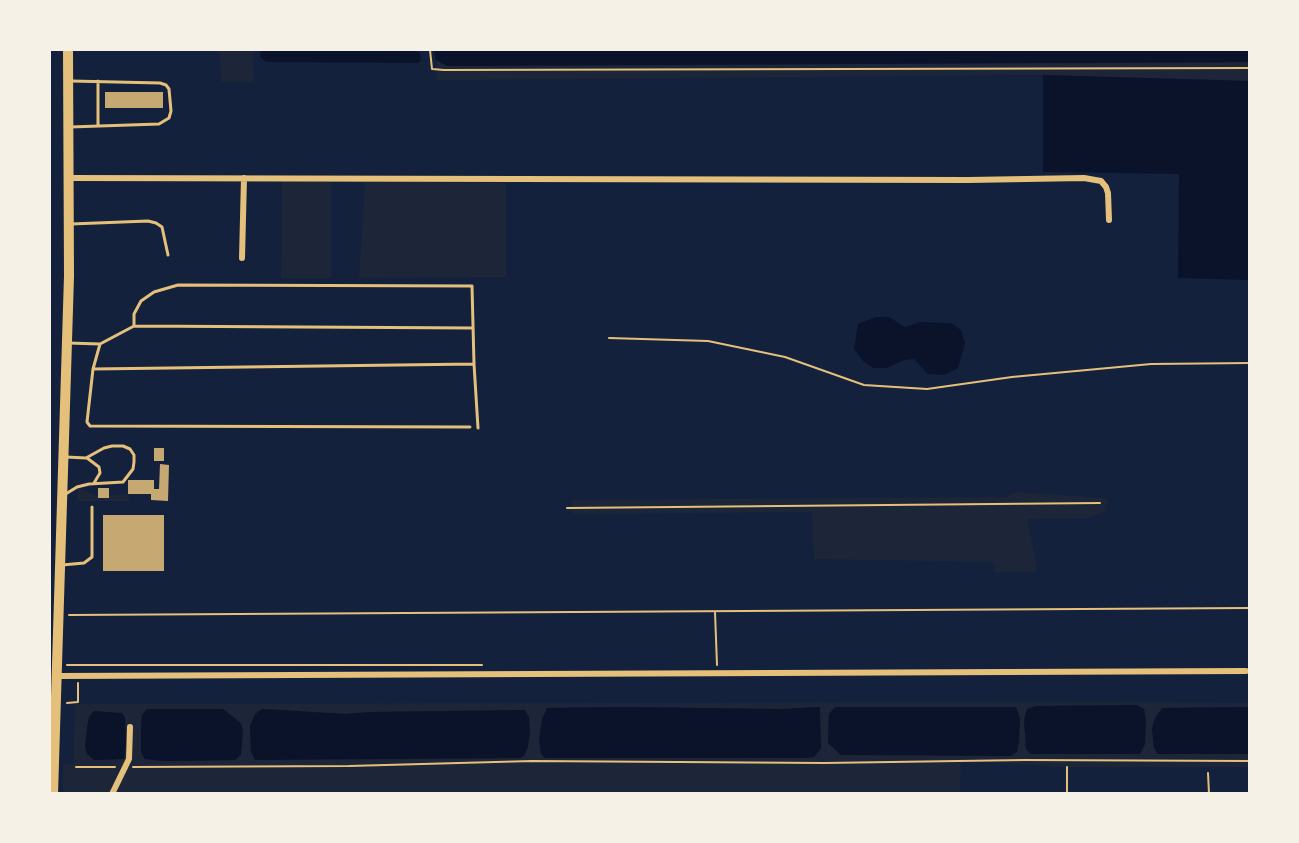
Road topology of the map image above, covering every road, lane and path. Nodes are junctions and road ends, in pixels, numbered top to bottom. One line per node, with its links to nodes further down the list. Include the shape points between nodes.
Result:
1 (68, 50): 4 (main road)
2 (430, 50): 3 (path, via 432,69 444,70)
3 (1250, 68)
4 (69, 81): 5 (lane); 7 (main road)
5 (98, 81): 6 (lane); 6 (lane, via 166,85 171,111 169,118 159,124)
6 (98, 126): 7 (lane)
7 (69, 127): 8 (main road)
8 (69, 177): 9 (street); 11 (main road)
9 (244, 177): 10 (street, via 1084,178 1101,181 1106,187); 13 (street)
10 (1109, 220)
11 (69, 224): 12 (lane, via 156,223 162,227); 17 (main road)
12 (168, 255)
13 (242, 258)
14 (134, 326): 15 (lane); 15 (lane, via 134,314 141,300 178,285 472,286); 18 (lane)
15 (473, 328): 20 (lane)
16 (609, 338): 19 (path, via 708,341 785,357 864,385 927,389 1151,364)
17 (66, 342): 18 (lane); 24 (main road)
18 (100, 344): 21 (lane)
19 (1250, 363)
20 (474, 364): 21 (lane); 23 (lane)
21 (93, 369): 22 (lane, via 87,422 90,426)
22 (470, 428)
23 (478, 428)
24 (64, 457): 25 (lane); 27 (main road)
25 (86, 458): 26 (lane, via 99,467); 26 (lane, via 112,446 129,448 134,455 133,469 123,482)
26 (93, 484): 27 (lane, via 77,486)
27 (63, 496): 31 (main road)
28 (1100, 503): 30 (path)
29 (92, 507): 31 (lane, via 92,557)
30 (567, 508)
31 (61, 565): 34 (main road)
32 (1250, 608): 33 (path)
33 (716, 612): 34 (path); 35 (path)
34 (60, 615): 37 (main road)
35 (717, 665)
36 (1245, 671): 38 (street)
37 (58, 676): 38 (street); 46 (main road)
38 (78, 676): 39 (path)
39 (78, 702)
40 (129, 727): 44 (street, via 129,759)
41 (1250, 761): 44 (path, via 532,761)
42 (1067, 766): 48 (path)
43 (76, 767): 44 (path)
44 (125, 767): 47 (street)
45 (1208, 773): 49 (path)
46 (53, 794)
47 (112, 794)
48 (1067, 794)
49 (1209, 794)

